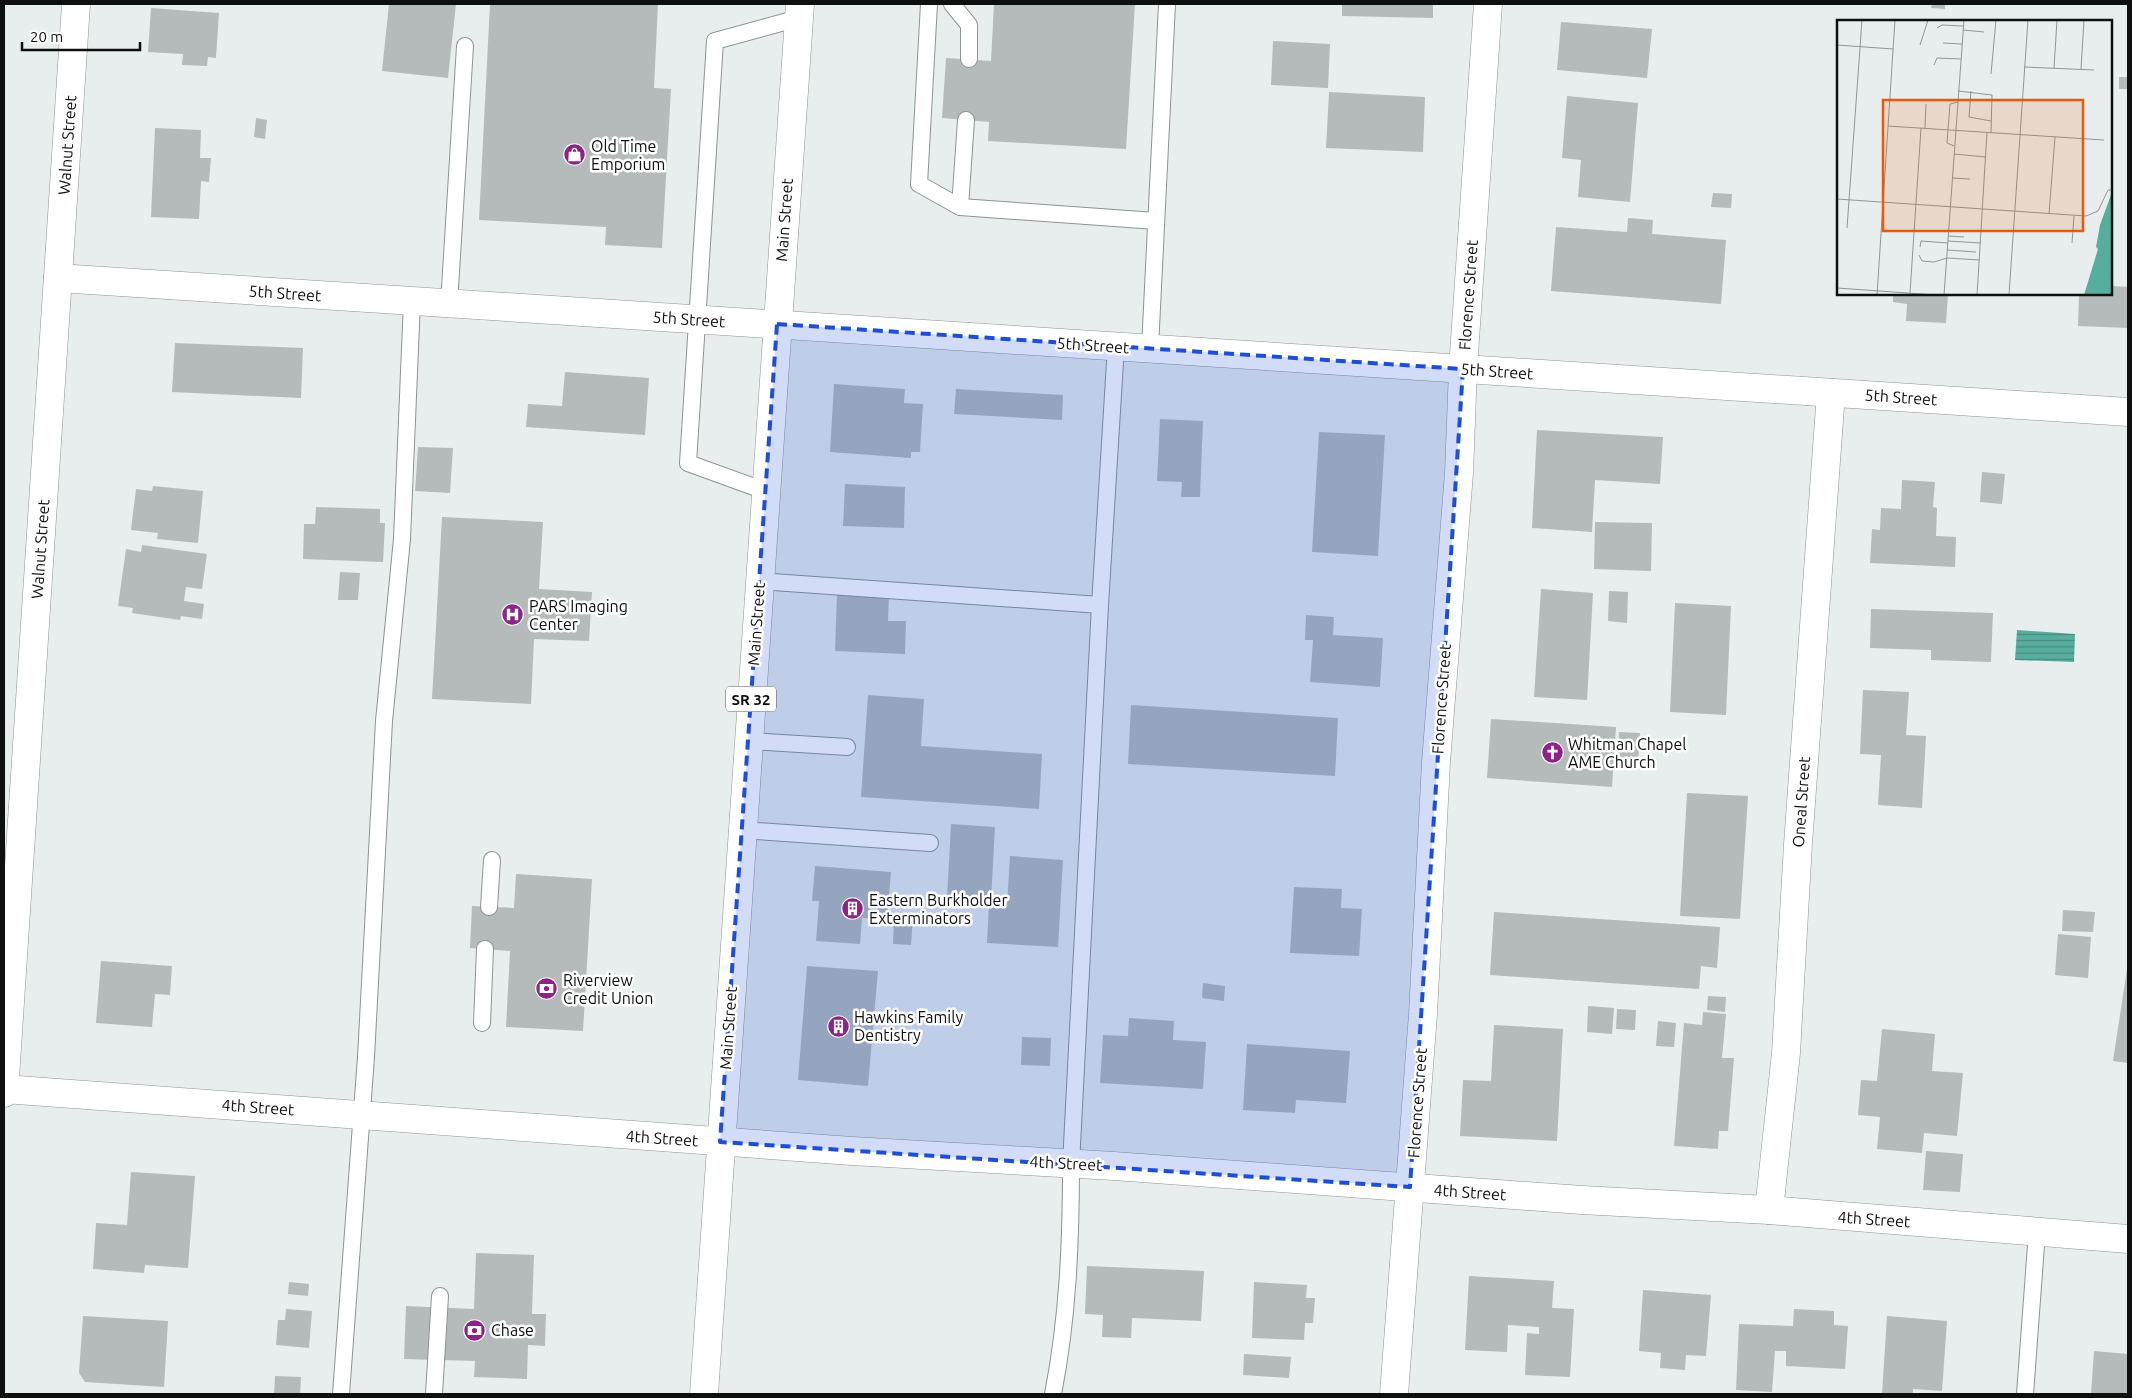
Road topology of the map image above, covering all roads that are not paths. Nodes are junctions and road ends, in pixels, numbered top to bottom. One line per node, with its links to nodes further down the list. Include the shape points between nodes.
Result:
1 (76, 4): 12 (street, Walnut Street)
2 (929, 4): 10 (lane, via 919,184)
3 (952, 4): 8 (lane, via 969,25)
4 (1167, 4): 11 (lane)
5 (1488, 4): 19 (street, Florence Street)
6 (799, 11): 15 (lane, via 715,40); 16 (street, Main Street / SR 32)
7 (466, 46): 14 (lane)
8 (969, 59)
9 (966, 120): 10 (lane)
10 (960, 207): 11 (lane)
11 (1156, 221): 18 (lane)
12 (58, 278): 13 (street, 5th Street); 33 (street, Walnut Street)
13 (412, 301): 14 (street, 5th Street); 35 (lane, via 402,539 384,721)
14 (449, 304): 15 (street, 5th Street)
15 (698, 319): 16 (street, 5th Street); 22 (lane, via 688,463)
16 (776, 324): 17 (street, 5th Street); 22 (street, Main Street / SR 32)
17 (1116, 346): 18 (street, 5th Street); 24 (lane)
18 (1150, 348): 19 (street, 5th Street)
19 (1463, 369): 20 (street, 5th Street); 38 (street, Florence Street, via 1459,472 1436,762)
20 (1831, 393): 21 (street, 5th Street); 39 (street, Oneal Street, via 1786,1053)
21 (2128, 412)
22 (765, 491): 23 (street, Main Street / SR 32)
23 (759, 581): 24 (lane); 25 (street, Main Street / SR 32)
24 (1100, 605): 37 (lane)
25 (748, 742): 26 (lane); 27 (street, Main Street / SR 32)
26 (847, 747)
27 (742, 830): 28 (lane); 36 (street, Main Street / SR 32)
28 (930, 844)
29 (492, 860): 30 (lane)
30 (489, 907)
31 (485, 949): 32 (lane)
32 (482, 1023)
33 (4, 1089): 34 (street, Walnut Street); 35 (street, 4th Street)
34 (4, 1094)
35 (361, 1114): 36 (street, 4th Street); 43 (lane)
36 (720, 1142): 37 (street, 4th Street); 45 (street, Main Street / SR 32)
37 (1071, 1164): 38 (street, 4th Street); 46 (lane, via 1071,1247 1061,1355)
38 (1410, 1187): 39 (street, 4th Street); 47 (street, Florence Street)
39 (1769, 1210): 40 (street, 4th Street)
40 (2037, 1232): 41 (street, 4th Street); 48 (lane)
41 (2128, 1239)
42 (440, 1296): 44 (lane)
43 (341, 1394)
44 (434, 1394)
45 (704, 1394)
46 (1053, 1394)
47 (1394, 1394)
48 (2025, 1394)

